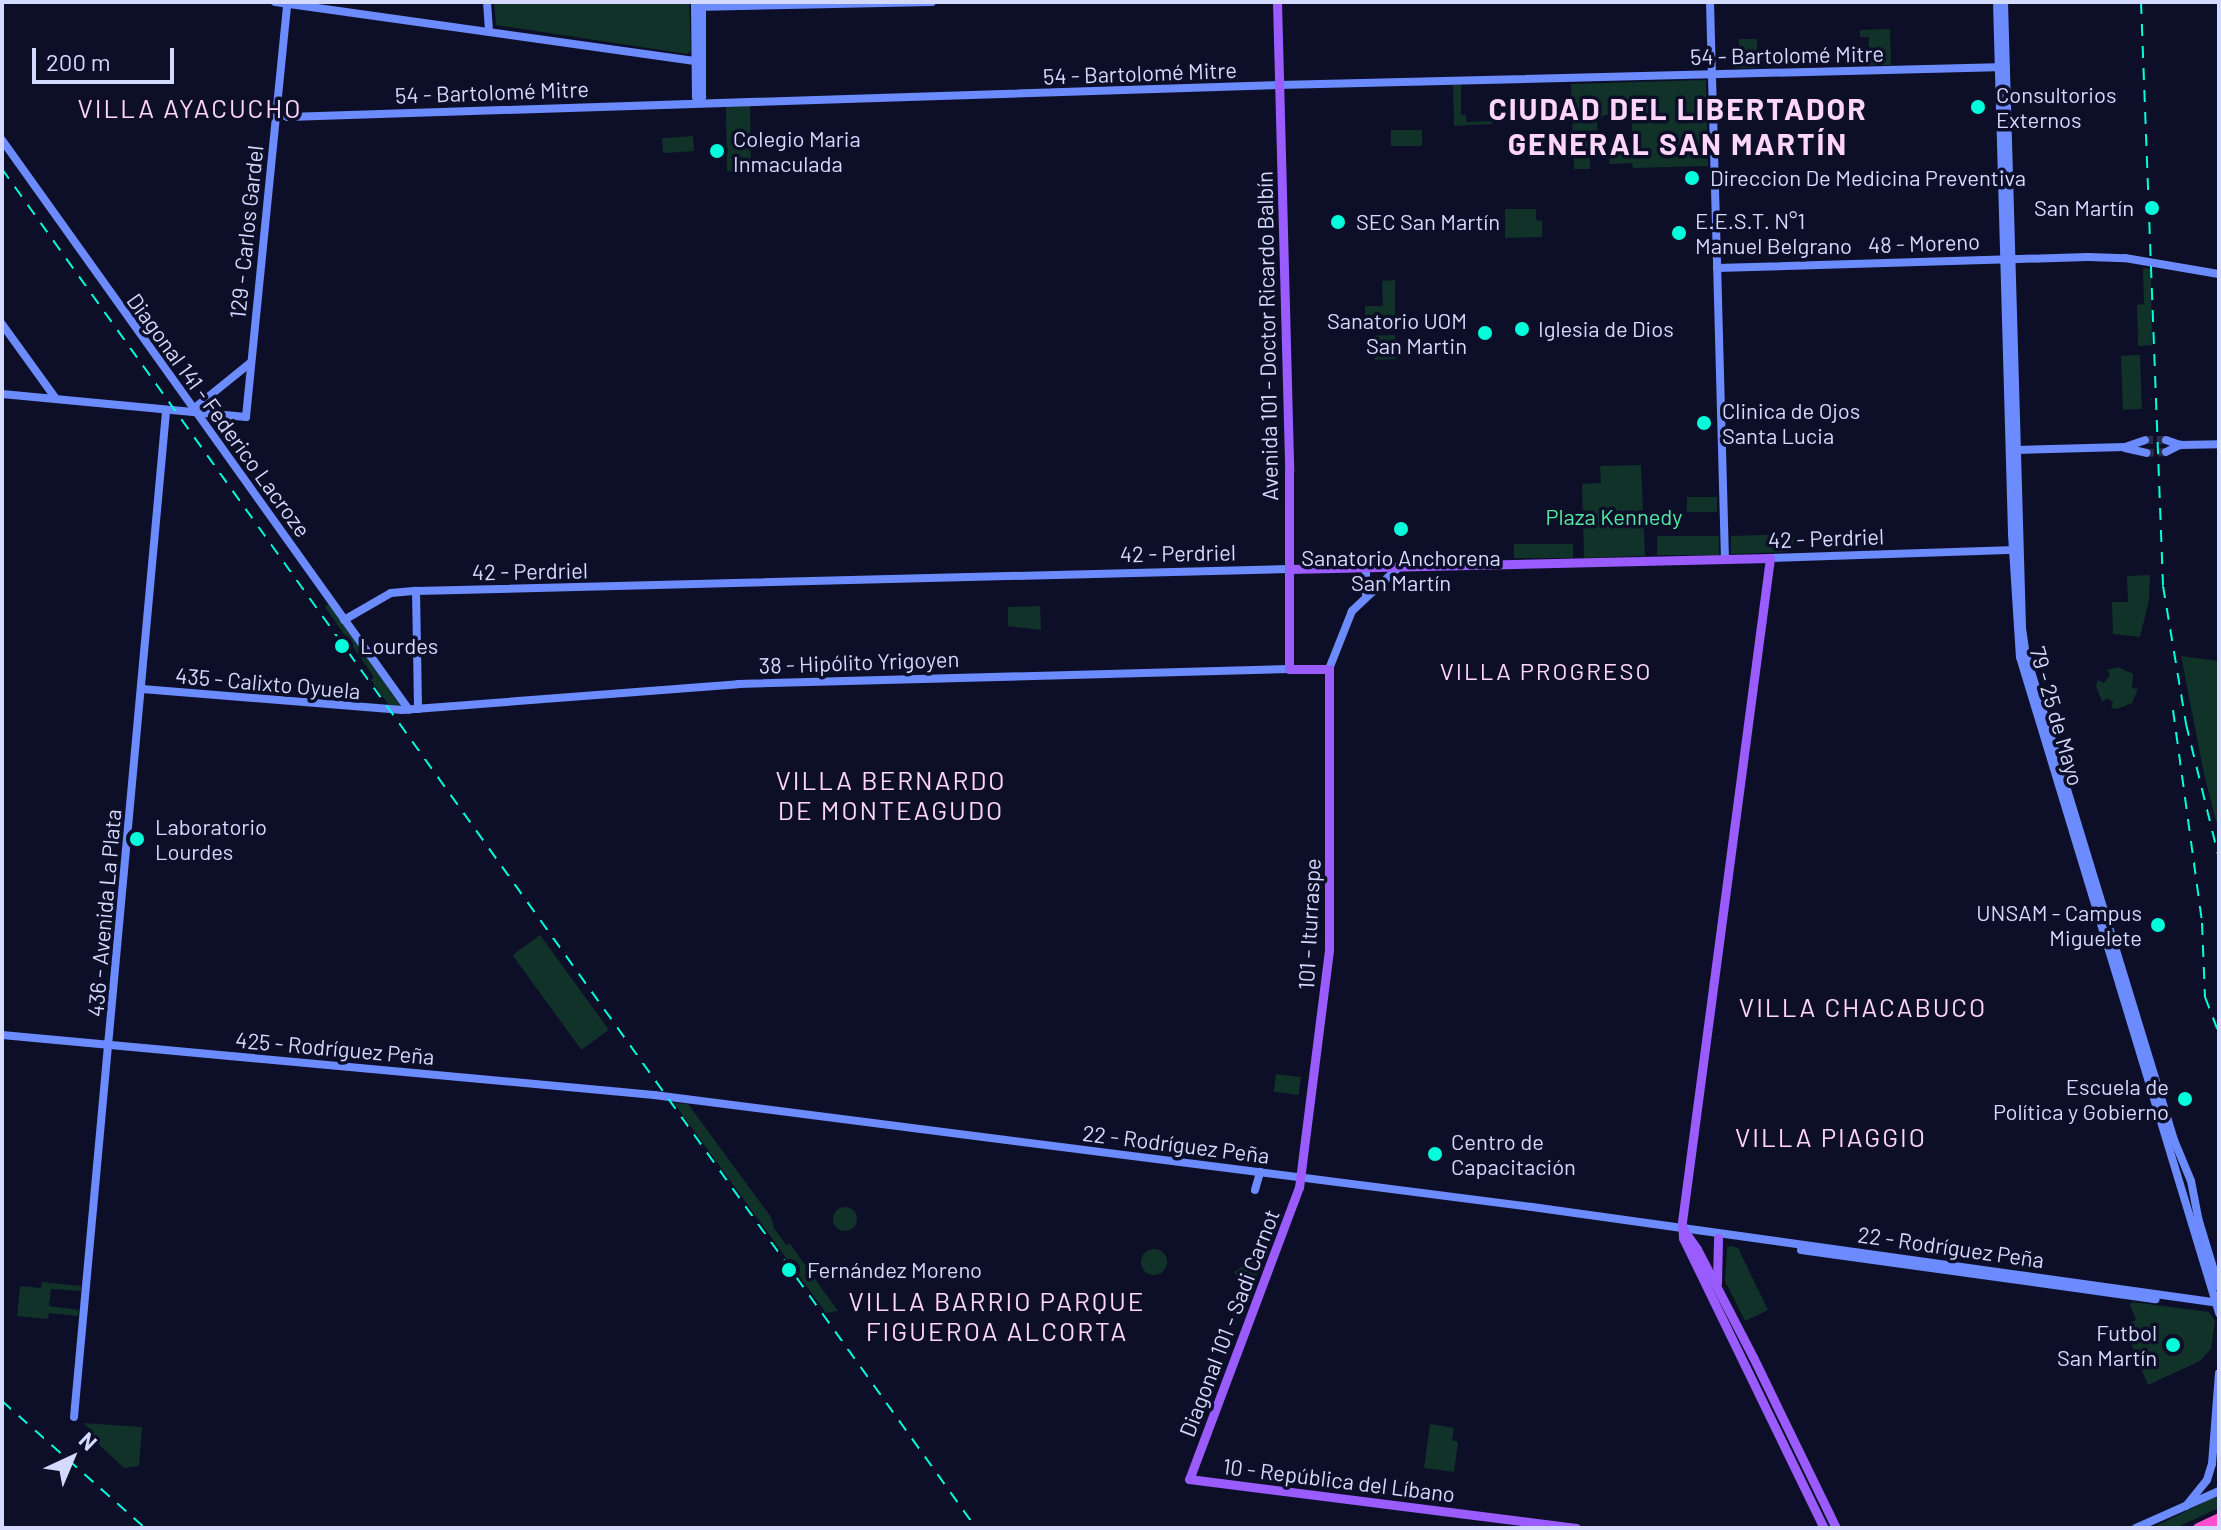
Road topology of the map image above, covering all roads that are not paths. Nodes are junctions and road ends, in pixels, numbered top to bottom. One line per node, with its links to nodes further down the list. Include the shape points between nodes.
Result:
1 (275, 2): 8 (street)
2 (487, 2): 10 (street)
3 (932, 2): 9 (street)
4 (1277, 2): 14 (main road, Avenida 101 - Doctor Ricardo Balbín)
5 (1710, 2): 13 (street)
6 (1997, 2): 12 (street)
7 (2004, 2): 12 (street)
8 (287, 4): 10 (street); 16 (street, 129 - Carlos Gardel)
9 (698, 4): 11 (street)
10 (489, 31): 11 (street)
11 (699, 62): 15 (street)
12 (2002, 67): 13 (street, 54 - Bartolomé Mitre); 18 (street, 79 - 25 de Mayo)
13 (1712, 75): 14 (street, 54 - Bartolomé Mitre); 19 (street)
14 (1279, 85): 15 (street, 54 - Bartolomé Mitre); 36 (main road, Avenida 101 - Doctor Ricardo Balbín)
15 (699, 102): 16 (street, 54 - Bartolomé Mitre, via 288,117)
16 (276, 113): 22 (street, 129 - Carlos Gardel)
17 (2, 140): 25 (street, Diagonal 141 - Federico Lacroze)
18 (2008, 258): 19 (street, 48 - Moreno); 20 (street, 48 - Moreno, via 2132,259); 32 (street, 79 - 25 de Mayo)
19 (1717, 268): 38 (street)
20 (2219, 274)
21 (2, 324): 24 (street)
22 (251, 362): 25 (street); 25 (street, 129 - Carlos Gardel, via 246,417)
23 (2, 394): 24 (street)
24 (61, 400): 26 (street)
25 (192, 410): 26 (street); 45 (street, Diagonal 141 - Federico Lacroze)
26 (166, 411): 48 (street, 436 - Avenida La Plata)
27 (2145, 440): 31 (street)
28 (2166, 440): 30 (street)
29 (2219, 444): 30 (street)
30 (2180, 445): 33 (street)
31 (2125, 447): 32 (street); 34 (street)
32 (2014, 450): 35 (street, 79 - 25 de Mayo)
33 (2166, 452)
34 (2146, 453)
35 (2016, 550): 37 (street, 42 - Perdriel); 60 (street, 79 - 25 de Mayo, via 2030,670 2176,1147 2191,1181); 61 (street, 79 - 25 de Mayo, via 2016,627 2024,672)
36 (1289, 552): 41 (main road, Avenida 101 - Doctor Ricardo Balbín); 42 (main road)
37 (1770, 558): 38 (main road, 42 - Perdriel); 57 (main road)
38 (1725, 559): 39 (main road, 42 - Perdriel)
39 (1399, 567): 40 (main road, 42 - Perdriel); 44 (street)
40 (1366, 568): 42 (main road, 42 - Perdriel); 44 (street)
41 (1289, 569): 42 (main road, 42 - Perdriel); 43 (street, 42 - Perdriel); 46 (main road, Avenida 101 - Doctor Ricardo Balbín)
42 (1305, 569)
43 (416, 591): 45 (street, 42 - Perdriel, via 391,593); 49 (street)
44 (1366, 595): 47 (street, via 1344,624)
45 (344, 620): 49 (street, Diagonal 141 - Federico Lacroze)
46 (1289, 669): 47 (main road, 38 - Hipólito Yrigoyen); 49 (street, 38 - Hipólito Yrigoyen, via 738,684)
47 (1329, 669): 55 (main road, 101 - Iturraspe, via 1329,950)
48 (142, 689): 50 (street, 435 - Calixto Oyuela); 52 (street, 436 - Avenida La Plata)
49 (414, 710): 50 (street, 38 - Hipólito Yrigoyen)
50 (390, 711)
51 (2, 1035): 52 (street, 425 - Rodríguez Peña)
52 (111, 1046): 53 (street, 425 - Rodríguez Peña); 63 (street, 436 - Avenida La Plata)
53 (665, 1096): 54 (street, 22 - Rodríguez Peña)
54 (1260, 1172): 55 (street, 22 - Rodríguez Peña); 56 (street)
55 (1300, 1178): 57 (street, 22 - Rodríguez Peña); 64 (main road, Diagonal 101 - Sadi Carnot)
56 (1255, 1190)
57 (1683, 1229): 58 (street, 22 - Rodríguez Peña); 59 (main road); 61 (street, 22 - Rodríguez Peña); 71 (main road, via 1687,1250)
58 (1721, 1241): 59 (main road); 61 (street, 22 - Rodríguez Peña)
59 (1717, 1287): 72 (main road)
60 (2219, 1287)
61 (2217, 1306)
62 (2219, 1373): 66 (street, via 2212,1464)
63 (74, 1417)
64 (1189, 1479): 68 (main road, 10 - República del Líbano, via 1484,1516)
65 (2219, 1491): 66 (street)
66 (2186, 1506): 69 (street)
67 (2219, 1518): 73 (highway)
68 (1507, 1524): 70 (main road, 10 - República del Líbano)
69 (2142, 1527)
70 (1576, 1528)
71 (1824, 1528)
72 (1836, 1528)
73 (2198, 1528)

